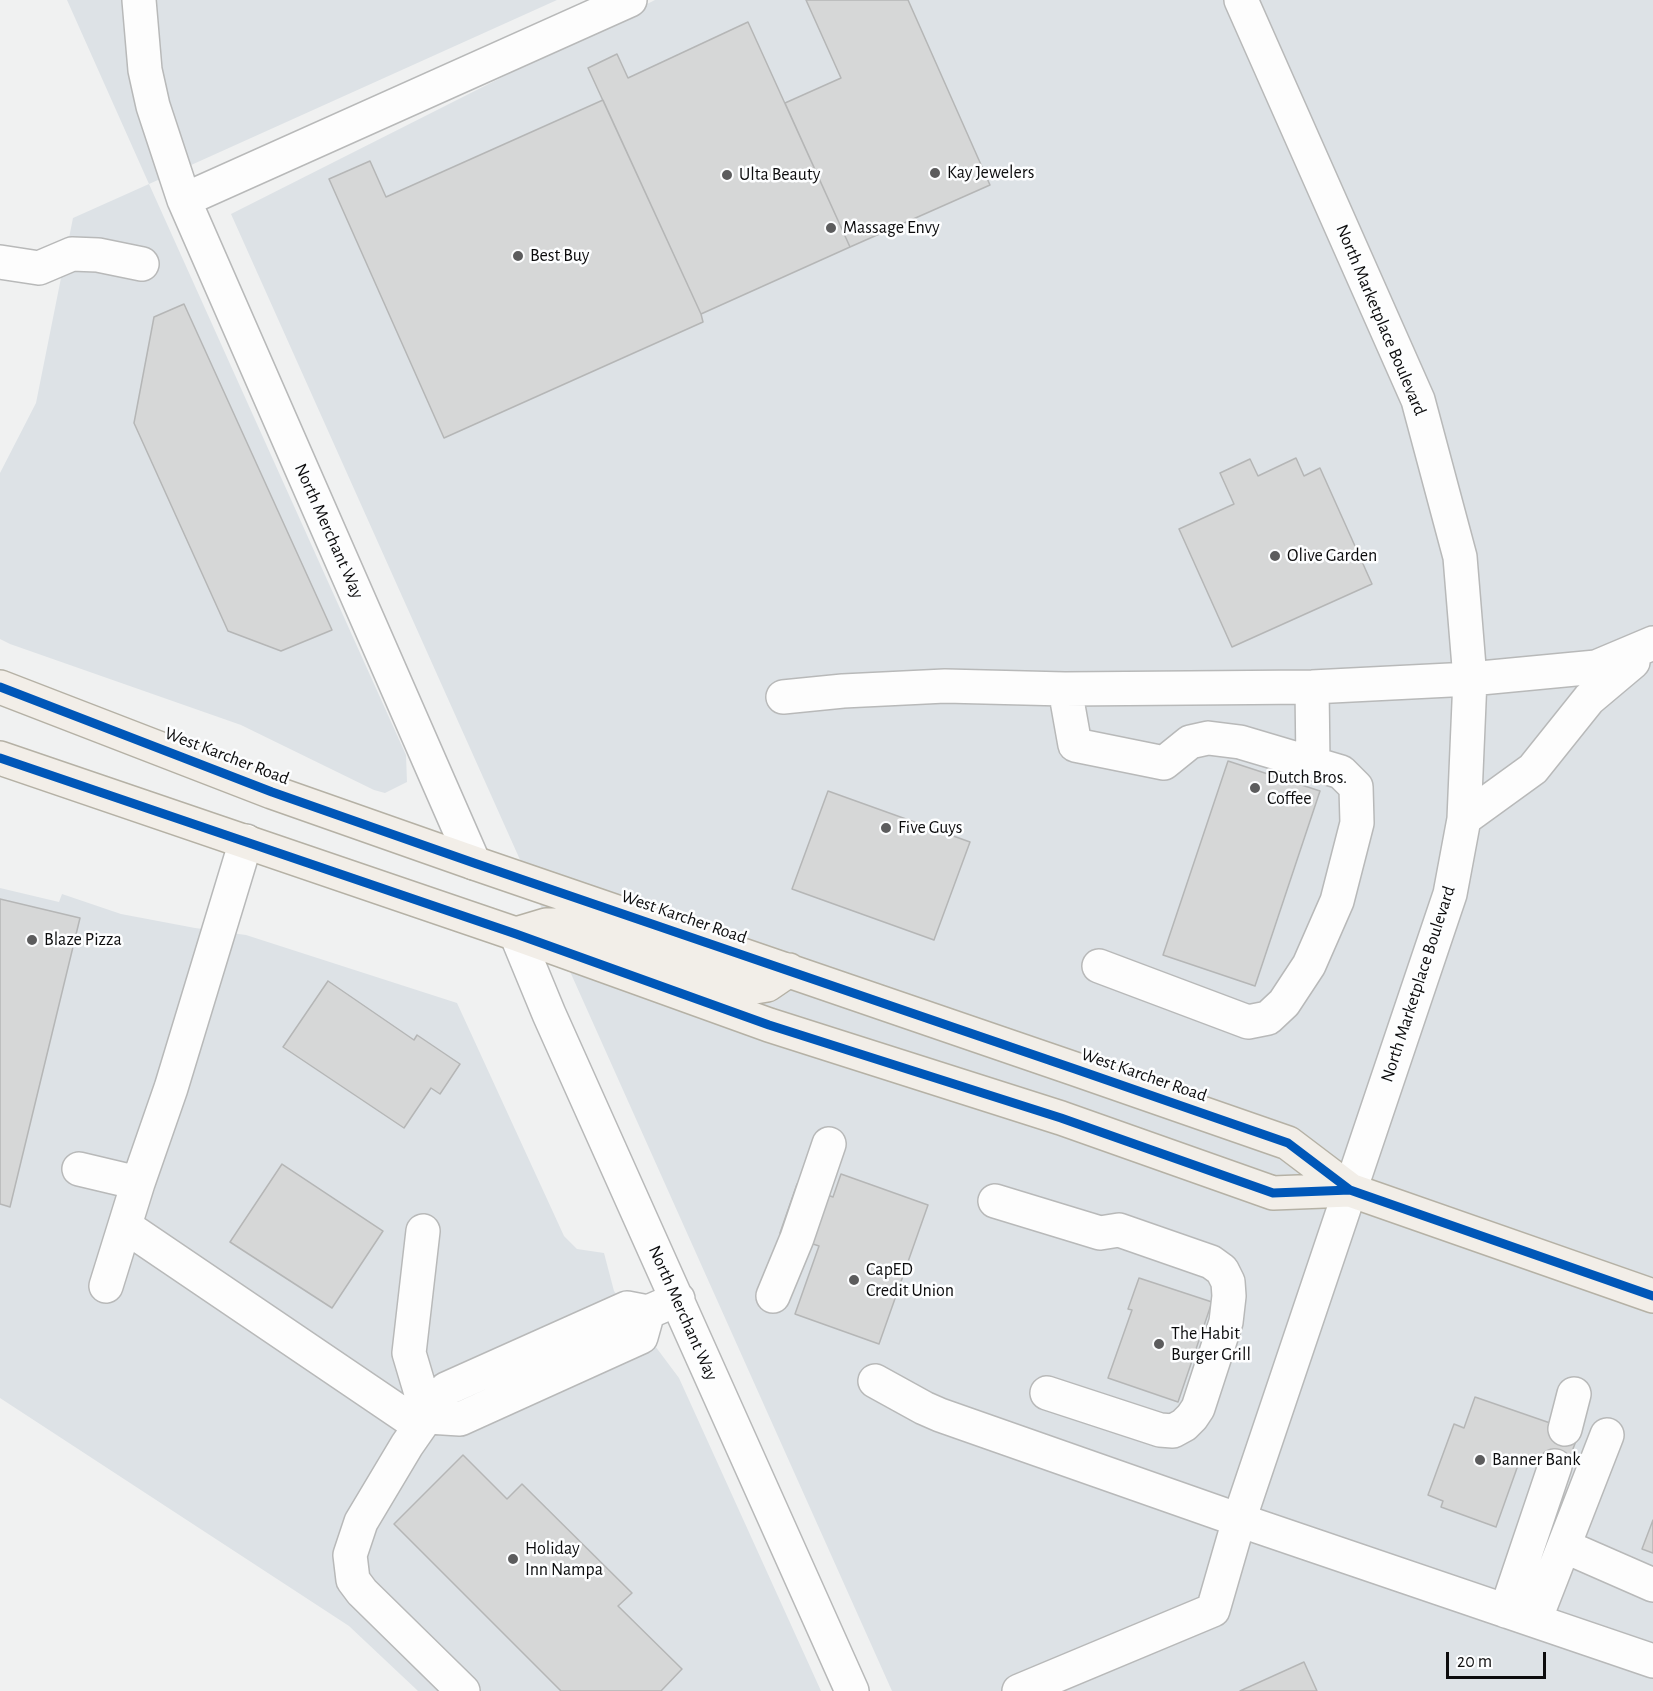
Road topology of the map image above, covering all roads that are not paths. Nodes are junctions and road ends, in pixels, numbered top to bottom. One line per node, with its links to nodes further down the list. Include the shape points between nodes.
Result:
1 (139, 0): 4 (street, North Merchant Way, via 151,97)
2 (630, 0): 4 (street)
3 (1241, 0): 8 (street, North Marketplace Boulevard, via 1418,400 1460,557)
4 (184, 200): 17 (street, North Merchant Way)
5 (0, 262): 6 (street, via 39,268 72,254)
6 (142, 264)
7 (1653, 644): 8 (street, via 1596,668); 15 (street, via 1589,699 1533,769)
8 (1470, 679): 10 (street); 15 (street, North Marketplace Boulevard)
9 (0, 687): 17 (main road, West Karcher Road, via 272,792)
10 (1312, 687): 11 (street); 14 (street)
11 (1065, 689): 12 (street, via 945,686); 14 (street, via 1075,745 1164,763 1190,742 1208,738 1240,742)
12 (783, 697)
13 (0, 758): 16 (main road, West Karcher Road)
14 (1313, 764): 19 (street, via 1341,772 1356,787 1357,823 1337,900 1309,965 1284,1003 1268,1018 1248,1022)
15 (1464, 819): 24 (street, North Marketplace Boulevard, via 1450,894)
16 (246, 841): 18 (main road, West Karcher Road); 23 (street)
17 (474, 863): 20 (main road, West Karcher Road)
18 (516, 934): 20 (main road, via 546,925 565,925 745,986 767,985); 24 (main road, West Karcher Road, via 769,1025 1061,1118 1273,1192); 31 (street, North Merchant Way)
19 (1099, 966)
20 (789, 970): 24 (main road, West Karcher Road, via 1288,1143)
21 (829, 1144): 29 (street)
22 (79, 1169): 23 (street)
23 (138, 1183): 26 (street)
24 (1350, 1190): 30 (main road, West Karcher Road); 39 (street, North Marketplace Boulevard)
25 (995, 1201): 33 (street, via 1100,1233 1119,1230 1211,1262 1222,1270 1228,1282 1223,1333 1198,1408 1184,1425 1173,1431 1160,1430)
26 (125, 1226): 28 (street); 35 (street)
27 (423, 1231): 35 (street, via 409,1353)
28 (106, 1286)
29 (773, 1296)
30 (1653, 1296)
31 (663, 1306): 35 (street, via 627,1308 446,1389); 45 (street, North Merchant Way)
32 (875, 1381): 39 (street, via 940,1415)
33 (1047, 1393)
34 (1574, 1395): 36 (street)
35 (424, 1422): 44 (street, via 361,1522 350,1555 351,1570 362,1592)
36 (1565, 1429)
37 (1607, 1435): 40 (street)
38 (1554, 1466): 42 (street)
39 (1239, 1520): 42 (street); 46 (street, North Marketplace Boulevard, via 1213,1610)
40 (1564, 1546): 41 (street); 42 (street)
41 (1653, 1585)
42 (1520, 1616): 43 (street)
43 (1653, 1660)
44 (463, 1691)
45 (852, 1691)
46 (1019, 1691)

